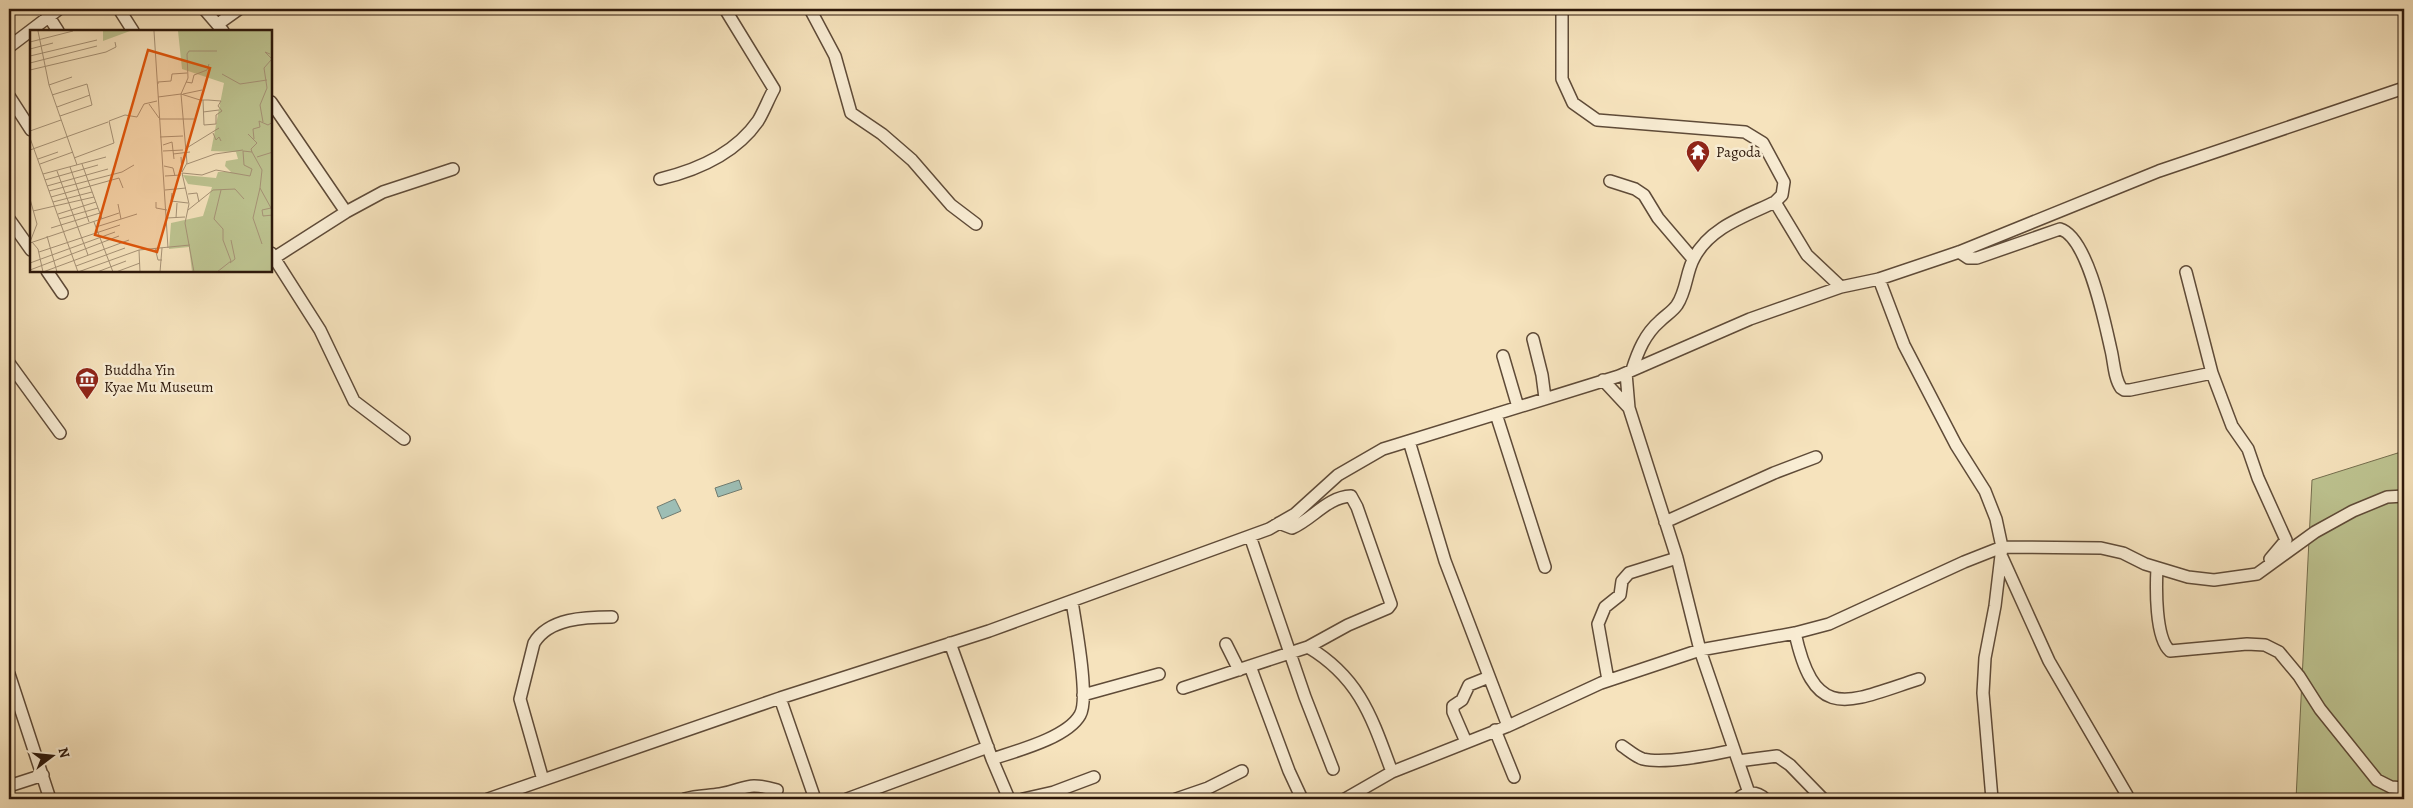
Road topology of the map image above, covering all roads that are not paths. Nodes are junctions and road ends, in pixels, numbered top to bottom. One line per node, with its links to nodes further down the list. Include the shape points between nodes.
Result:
1 (59, 9): 8 (street)
2 (119, 9): 11 (street)
3 (204, 9): 9 (street)
4 (239, 9): 9 (street)
5 (725, 9): 18 (street, via 774,89 758,120 739,143 693,171)
6 (810, 9): 23 (street, via 835,56 851,113 912,160 951,205)
7 (1562, 9): 20 (street, via 1562,79 1573,104 1597,120 1754,135 1763,143 1784,182 1782,195)
8 (46, 12): 10 (street); 12 (street)
9 (221, 27)
10 (57, 30)
11 (132, 30)
12 (9, 47)
13 (2404, 88): 25 (street, via 2158,171)
14 (9, 96): 16 (street)
15 (272, 103): 21 (street)
16 (30, 128)
17 (453, 169): 21 (street, via 383,192)
18 (660, 179)
19 (1610, 181): 27 (street, via 1644,195 1658,218)
20 (1775, 202): 27 (street, via 1724,226); 31 (street, via 1807,256)
21 (346, 212): 26 (street)
22 (9, 219): 24 (street)
23 (976, 224)
24 (30, 249)
25 (1959, 252): 30 (street); 37 (street, via 1968,258 1977,258 2060,229 2067,231 2073,236 2091,272 2121,388 2130,390)
26 (273, 255): 44 (street, via 320,330 354,401)
27 (1693, 259): 36 (street, via 1680,301 1651,330)
28 (47, 272): 32 (street)
29 (2186, 272): 37 (street)
30 (1879, 279): 31 (street); 51 (street, via 1904,345 1956,445 1985,491 1996,520)
31 (1841, 287): 36 (street, via 1750,319)
32 (62, 293)
33 (1533, 339): 39 (street)
34 (1503, 356): 40 (street)
35 (9, 363): 43 (street)
36 (1629, 372): 38 (street); 41 (street)
37 (2212, 373): 55 (street, via 2232,426 2248,449 2286,540)
38 (1603, 380): 39 (street); 41 (street)
39 (1545, 398): 40 (street)
40 (1518, 407): 42 (street)
41 (1629, 408): 48 (street)
42 (1496, 414): 45 (street); 53 (street)
43 (60, 433)
44 (404, 439)
45 (1409, 441): 49 (street, via 1383,449 1338,475 1295,514); 68 (street, via 1445,561)
46 (1816, 458): 48 (street)
47 (2404, 496): 55 (street, via 2387,496 2353,511 2315,532)
48 (1664, 522): 52 (street)
49 (1279, 523): 50 (street); 61 (street, via 1292,528 1333,500 1350,496 1357,507 1391,604)
50 (1250, 536): 56 (street); 63 (street)
51 (2002, 551): 54 (street, via 2101,548 2123,553); 58 (street, via 1964,562 1829,624); 94 (street, via 2049,662); 108 (street, via 1985,658 1983,692)
52 (1677, 558): 62 (street); 70 (street, via 1629,573 1622,581 1620,596 1604,607 1598,624)
53 (1545, 567)
54 (2157, 568): 55 (street, via 2214,580); 90 (street, via 2155,597 2164,644 2170,651 2253,644 2265,645 2279,652 2377,780 2391,787)
55 (2257, 574)
56 (1072, 601): 59 (street); 72 (street)
57 (612, 617): 88 (street, via 569,621 548,628 534,643 520,699)
58 (1795, 633): 62 (street); 69 (street, via 1808,676 1818,690 1832,700 1856,700)
59 (950, 643): 73 (street); 78 (street)
60 (1226, 644): 65 (street)
61 (1308, 647): 63 (street); 84 (street, via 1347,677 1360,695)
62 (1700, 650): 70 (street); 79 (street)
63 (1289, 654): 64 (street); 82 (street)
64 (1250, 666): 65 (street); 103 (street)
65 (1239, 670): 71 (street)
66 (9, 674): 85 (street)
67 (1159, 674): 72 (street)
68 (1489, 677): 74 (street); 76 (street, via 1469,685 1462,700 1453,706)
69 (1919, 679)
70 (1608, 680): 74 (street)
71 (1183, 688)
72 (1084, 695): 80 (street, via 1081,714 1071,725 1052,737)
73 (780, 698): 88 (street); 98 (street)
74 (1508, 726): 75 (street)
75 (1494, 730): 76 (street); 87 (street)
76 (1466, 742): 84 (street)
77 (1622, 746): 79 (street, via 1641,759 1659,760)
78 (988, 747): 80 (street); 99 (street)
79 (1734, 750): 81 (street)
80 (992, 759): 100 (street)
81 (1738, 761): 92 (street); 107 (street, via 1777,756)
82 (1333, 769)
83 (1242, 771): 102 (street)
84 (1392, 772): 93 (street)
85 (43, 775): 89 (street); 95 (street)
86 (1094, 776): 101 (street, via 1054,792)
87 (1514, 777)
88 (543, 780): 96 (street)
89 (9, 786)
90 (2404, 788)
91 (777, 790): 97 (street, via 752,784 722,794)
92 (1749, 793): 105 (street); 106 (street)
93 (1358, 796): 104 (street)
94 (2127, 796)
95 (50, 799)
96 (488, 799)
97 (686, 799)
98 (815, 799)
99 (847, 799)
100 (1009, 799)
101 (1023, 799)
102 (1176, 799)
103 (1302, 799)
104 (1345, 799)
105 (1738, 799)
106 (1765, 799)
107 (1822, 799)
108 (1992, 799)

